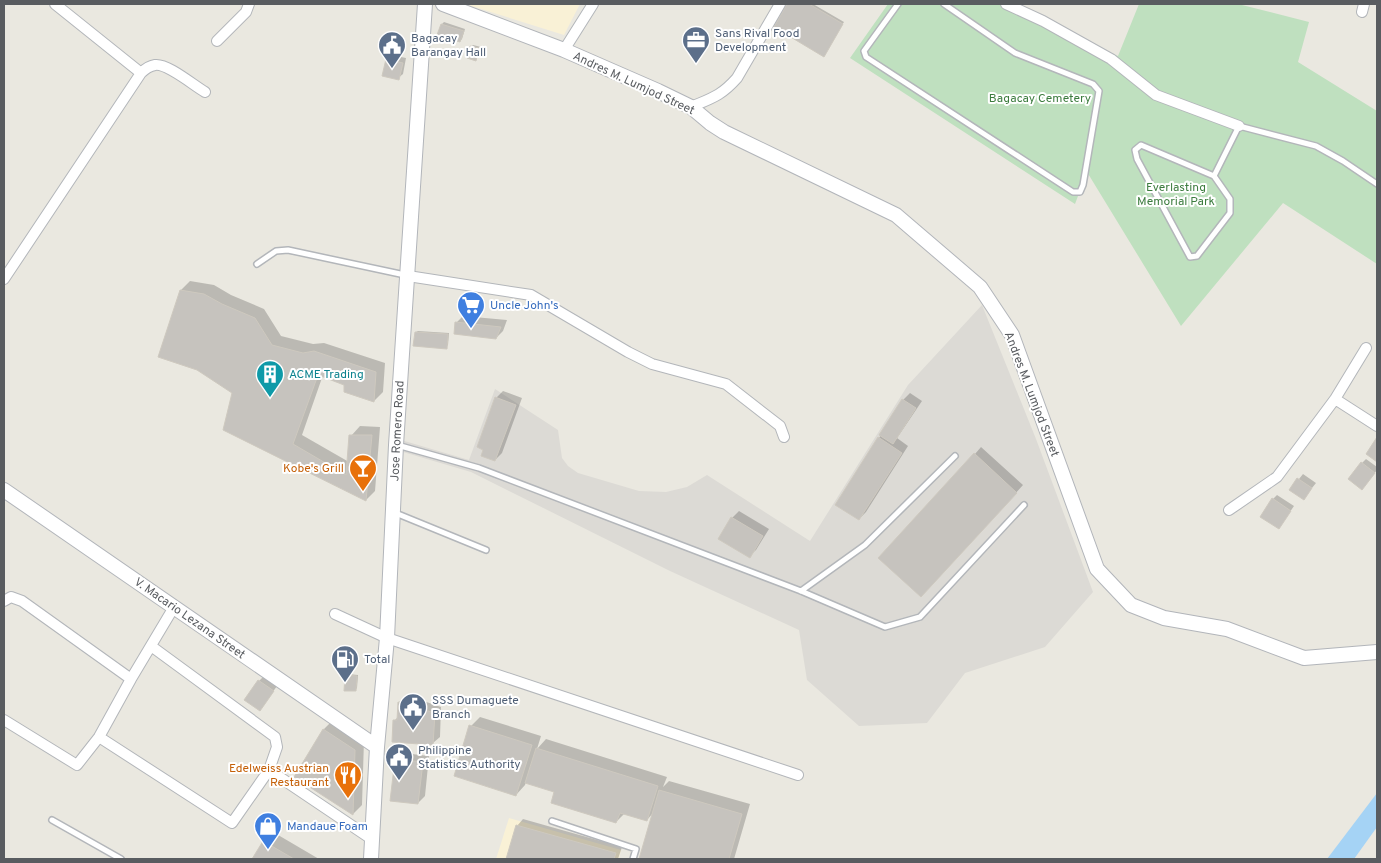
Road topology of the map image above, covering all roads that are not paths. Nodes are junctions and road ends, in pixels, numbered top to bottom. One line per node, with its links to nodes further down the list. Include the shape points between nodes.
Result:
1 (55, 4): 12 (street)
2 (249, 4): 10 (street, via 246,12)
3 (425, 4): 19 (main road, Jose Romero Road)
4 (443, 4): 11 (main road, Andres M. Lumjod Street)
5 (593, 4): 11 (street)
6 (780, 4): 14 (street, via 737,78 719,95)
7 (898, 4): 8 (lane, via 864,51 866,57 1073,192 1080,192 1099,91 1093,84 1015,53)
8 (944, 4)
9 (1006, 4): 15 (street, via 1110,59 1156,95)
10 (217, 41)
11 (564, 50): 14 (main road, Andres M. Lumjod Street)
12 (140, 73): 13 (street, via 148,67 168,67); 20 (street)
13 (205, 92)
14 (690, 107): 38 (main road, Andres M. Lumjod Street, via 724,132 896,214 980,287 1012,335 1097,569 1131,604 1164,618 1227,629 1304,658)
15 (1239, 126): 16 (lane); 17 (lane, via 1316,146)
16 (1214, 176): 16 (lane, via 1141,145 1135,150 1190,256 1197,256 1230,213 1230,200)
17 (1377, 184)
18 (257, 264): 19 (lane, via 276,251 288,250)
19 (408, 276): 24 (street, via 531,295 652,364 726,384 780,426); 25 (main road, Jose Romero Road)
20 (4, 279)
21 (1366, 348): 22 (street)
22 (1335, 399): 23 (street); 29 (street, via 1277,477)
23 (1377, 426)
24 (784, 437)
25 (396, 445): 30 (main road, Jose Romero Road); 32 (lane, via 479,468)
26 (954, 456): 32 (lane, via 865,545)
27 (4, 490): 34 (main road, V. Macario Lezana Street)
28 (1024, 505): 32 (lane, via 920,617 885,626)
29 (1228, 510)
30 (393, 511): 31 (lane); 36 (main road, Jose Romero Road)
31 (486, 550)
32 (800, 591)
33 (4, 601): 39 (street, via 11,597 22,601)
34 (174, 607): 37 (street); 42 (main road, V. Macario Lezana Street)
35 (335, 614): 36 (street)
36 (387, 638): 42 (main road, Jose Romero Road); 44 (street)
37 (150, 646): 39 (street); 43 (street, via 275,736 277,747)
38 (1377, 652)
39 (131, 679): 41 (street)
40 (4, 720): 41 (street, via 77,765)
41 (99, 736): 43 (street, via 232,823)
42 (377, 747): 47 (main road, Jose Romero Road)
43 (269, 770): 47 (street)
44 (798, 775)
45 (52, 820): 48 (lane)
46 (552, 821): 50 (lane, via 636,849)
47 (373, 840): 49 (main road, Jose Romero Road)
48 (121, 859)
49 (371, 859)
50 (633, 859)

